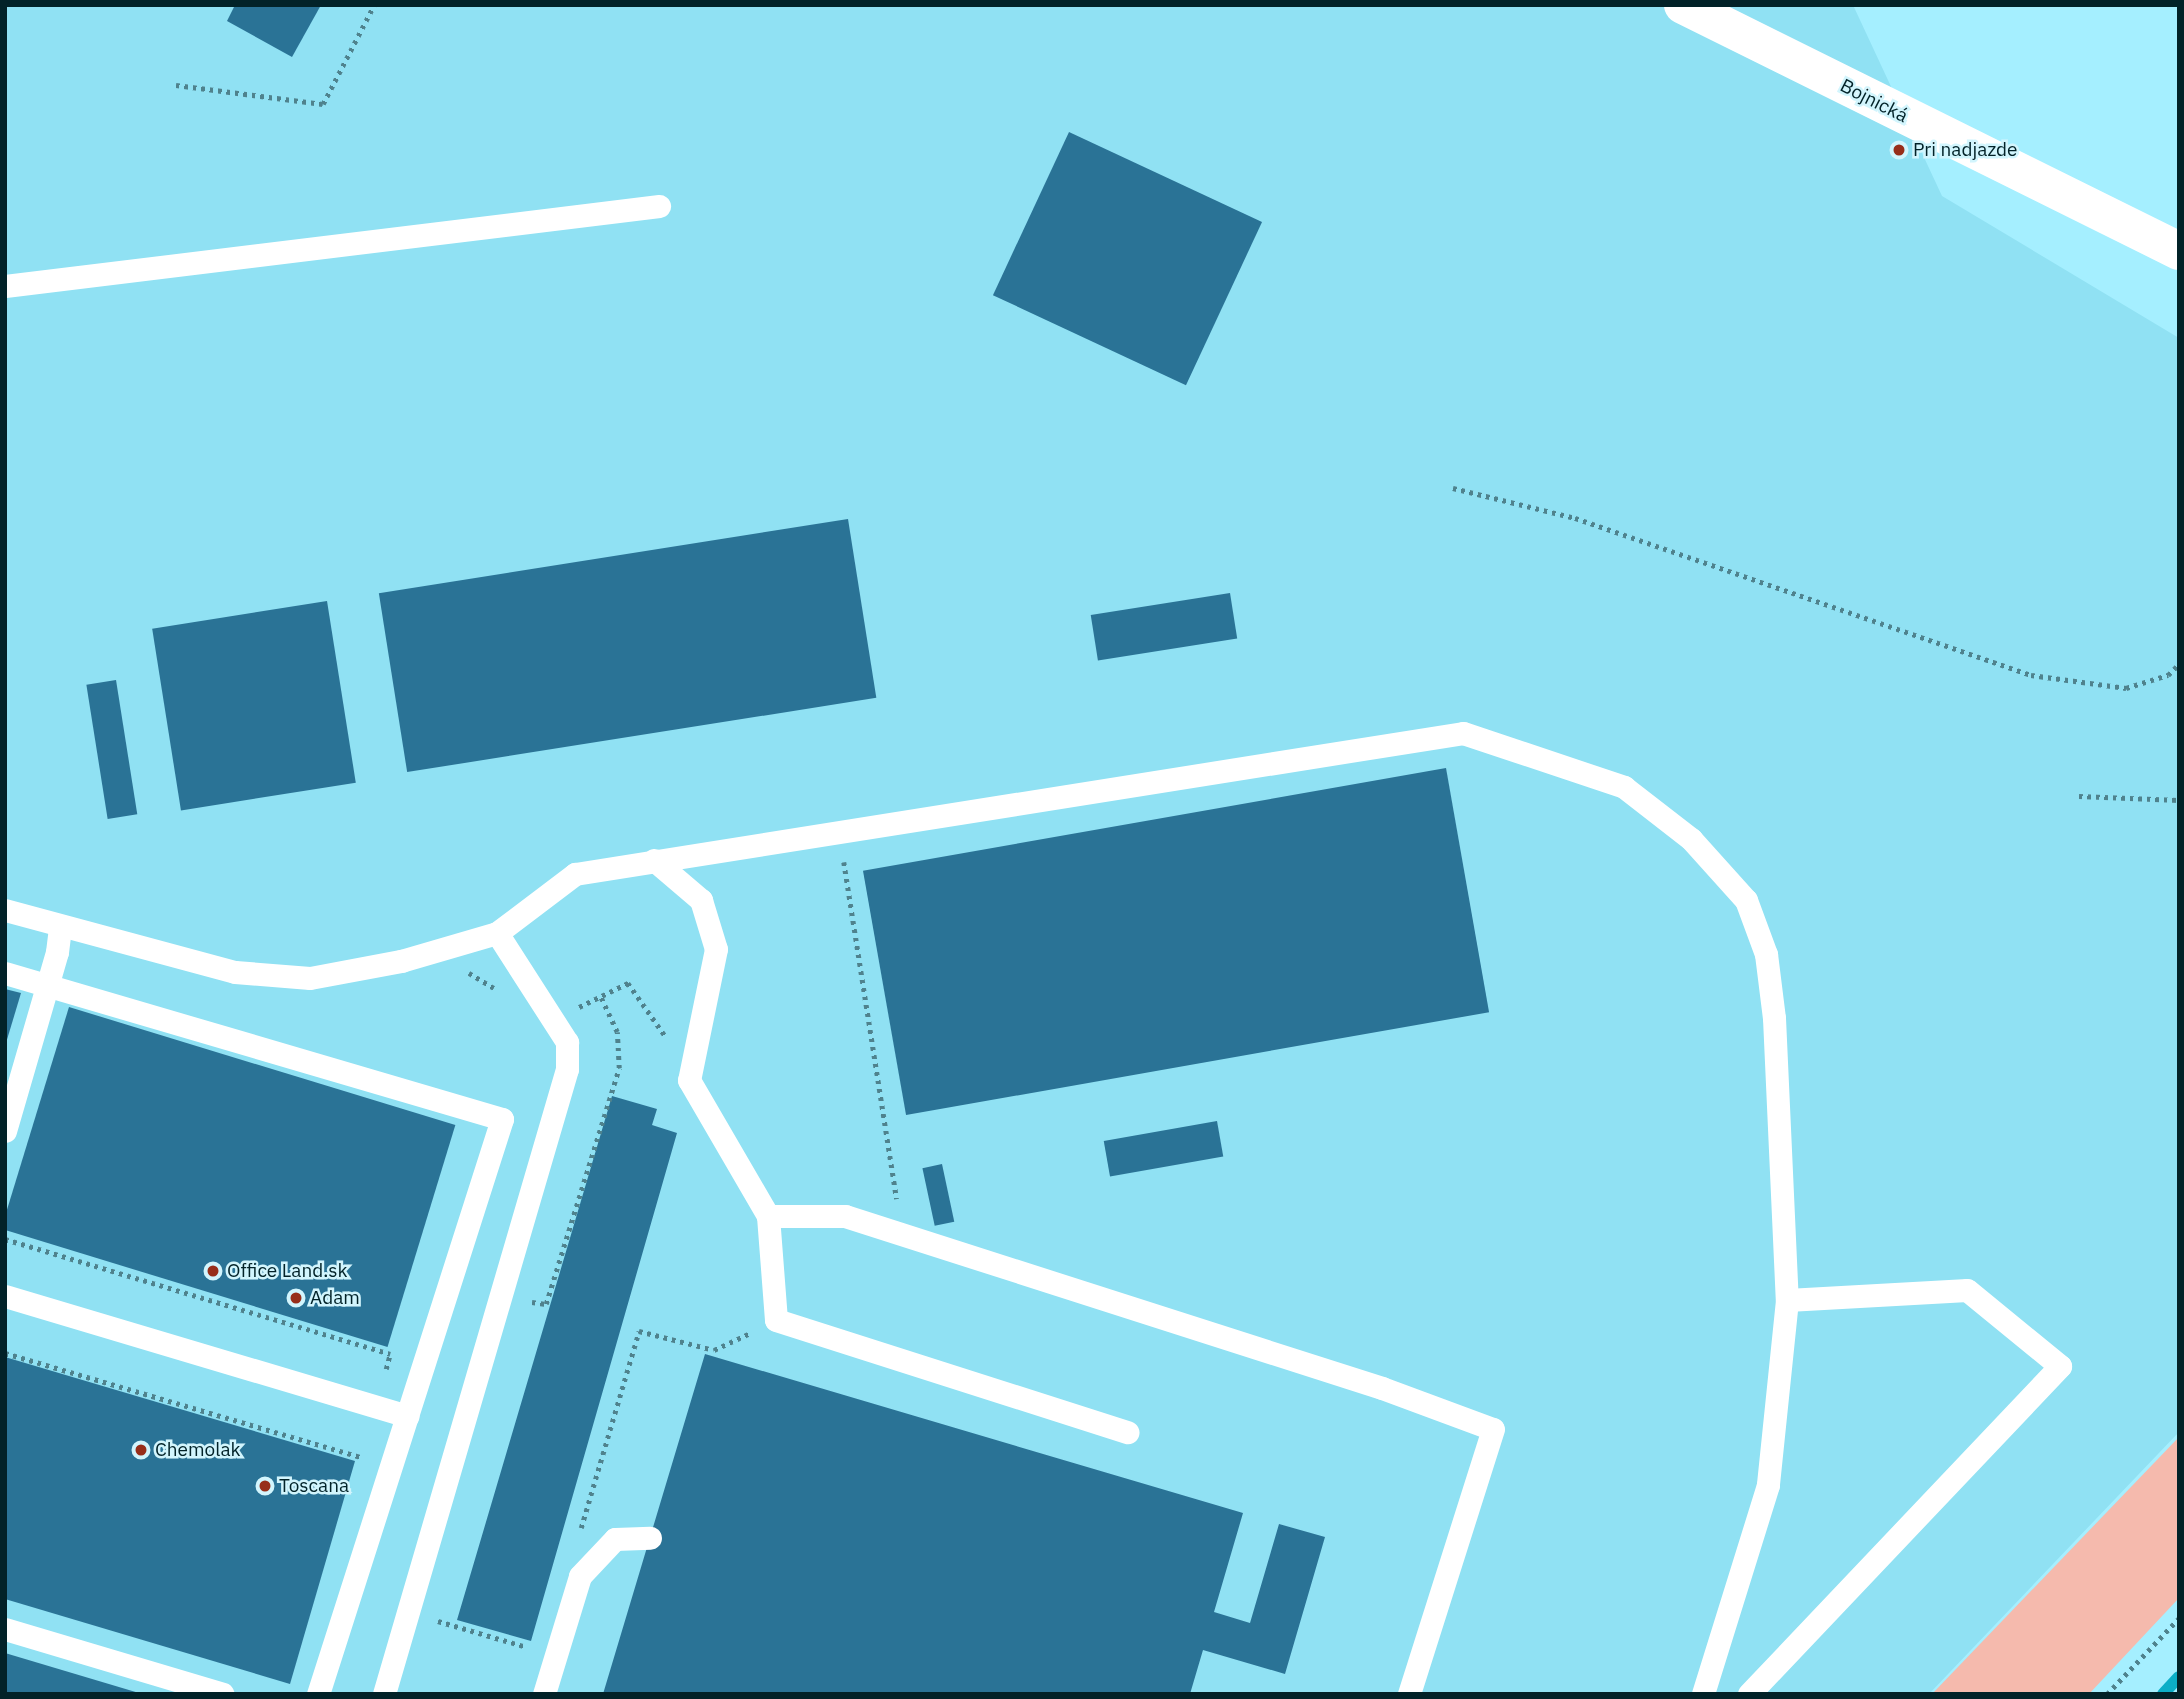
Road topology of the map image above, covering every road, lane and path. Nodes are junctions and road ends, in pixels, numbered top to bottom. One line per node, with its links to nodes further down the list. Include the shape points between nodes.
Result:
1 (374, 5): 3 (path, via 323,104)
2 (1683, 5): 5 (street, Bojnická)
3 (176, 85)
4 (659, 206): 6 (lane)
5 (2179, 251)
6 (5, 286)
7 (1453, 488): 8 (path, via 1575,518 2032,675 2126,688 2168,675)
8 (2179, 664)
9 (2079, 796): 10 (path)
10 (2179, 800)
11 (839, 829): 12 (lane); 21 (path); 25 (lane, via 1462,733 1624,787 1691,839 1746,900 1766,954 1774,1018)
12 (654, 860): 15 (lane, via 575,874); 20 (lane, via 701,900 716,949 689,1080)
13 (5, 910): 14 (lane)
14 (60, 926): 15 (lane, via 235,972 310,978 401,961); 17 (lane)
15 (497, 933): 41 (lane, via 566,1042 567,1069)
16 (5, 973): 17 (lane)
17 (46, 985): 19 (lane); 29 (lane, via 502,1119)
18 (601, 997): 24 (path, via 617,1032 619,1068 547,1304)
19 (5, 1131)
20 (768, 1216): 21 (lane, via 845,1216); 26 (lane)
21 (902, 1235): 43 (lane, via 1382,1388 1493,1429)
22 (5, 1239): 28 (path)
23 (5, 1296): 30 (lane)
24 (522, 1300)
25 (1787, 1300): 44 (lane, via 1768,1485); 45 (lane, via 1967,1290 2060,1366)
26 (776, 1320): 32 (lane); 34 (path, via 714,1350 639,1331 568,1572)
27 (5, 1353): 30 (path, via 362,1457)
28 (390, 1354): 29 (path); 30 (path)
29 (425, 1364): 31 (lane)
30 (377, 1407): 31 (lane)
31 (408, 1416): 40 (lane)
32 (1128, 1432)
33 (650, 1538): 34 (lane, via 615,1539)
34 (580, 1576): 42 (lane)
35 (426, 1617): 38 (path)
36 (2179, 1618): 46 (path)
37 (5, 1629): 39 (lane)
38 (529, 1647)
39 (223, 1694)
40 (318, 1694)
41 (384, 1694)
42 (544, 1694)
43 (1409, 1694)
44 (1703, 1694)
45 (1749, 1694)
46 (2107, 1694)

